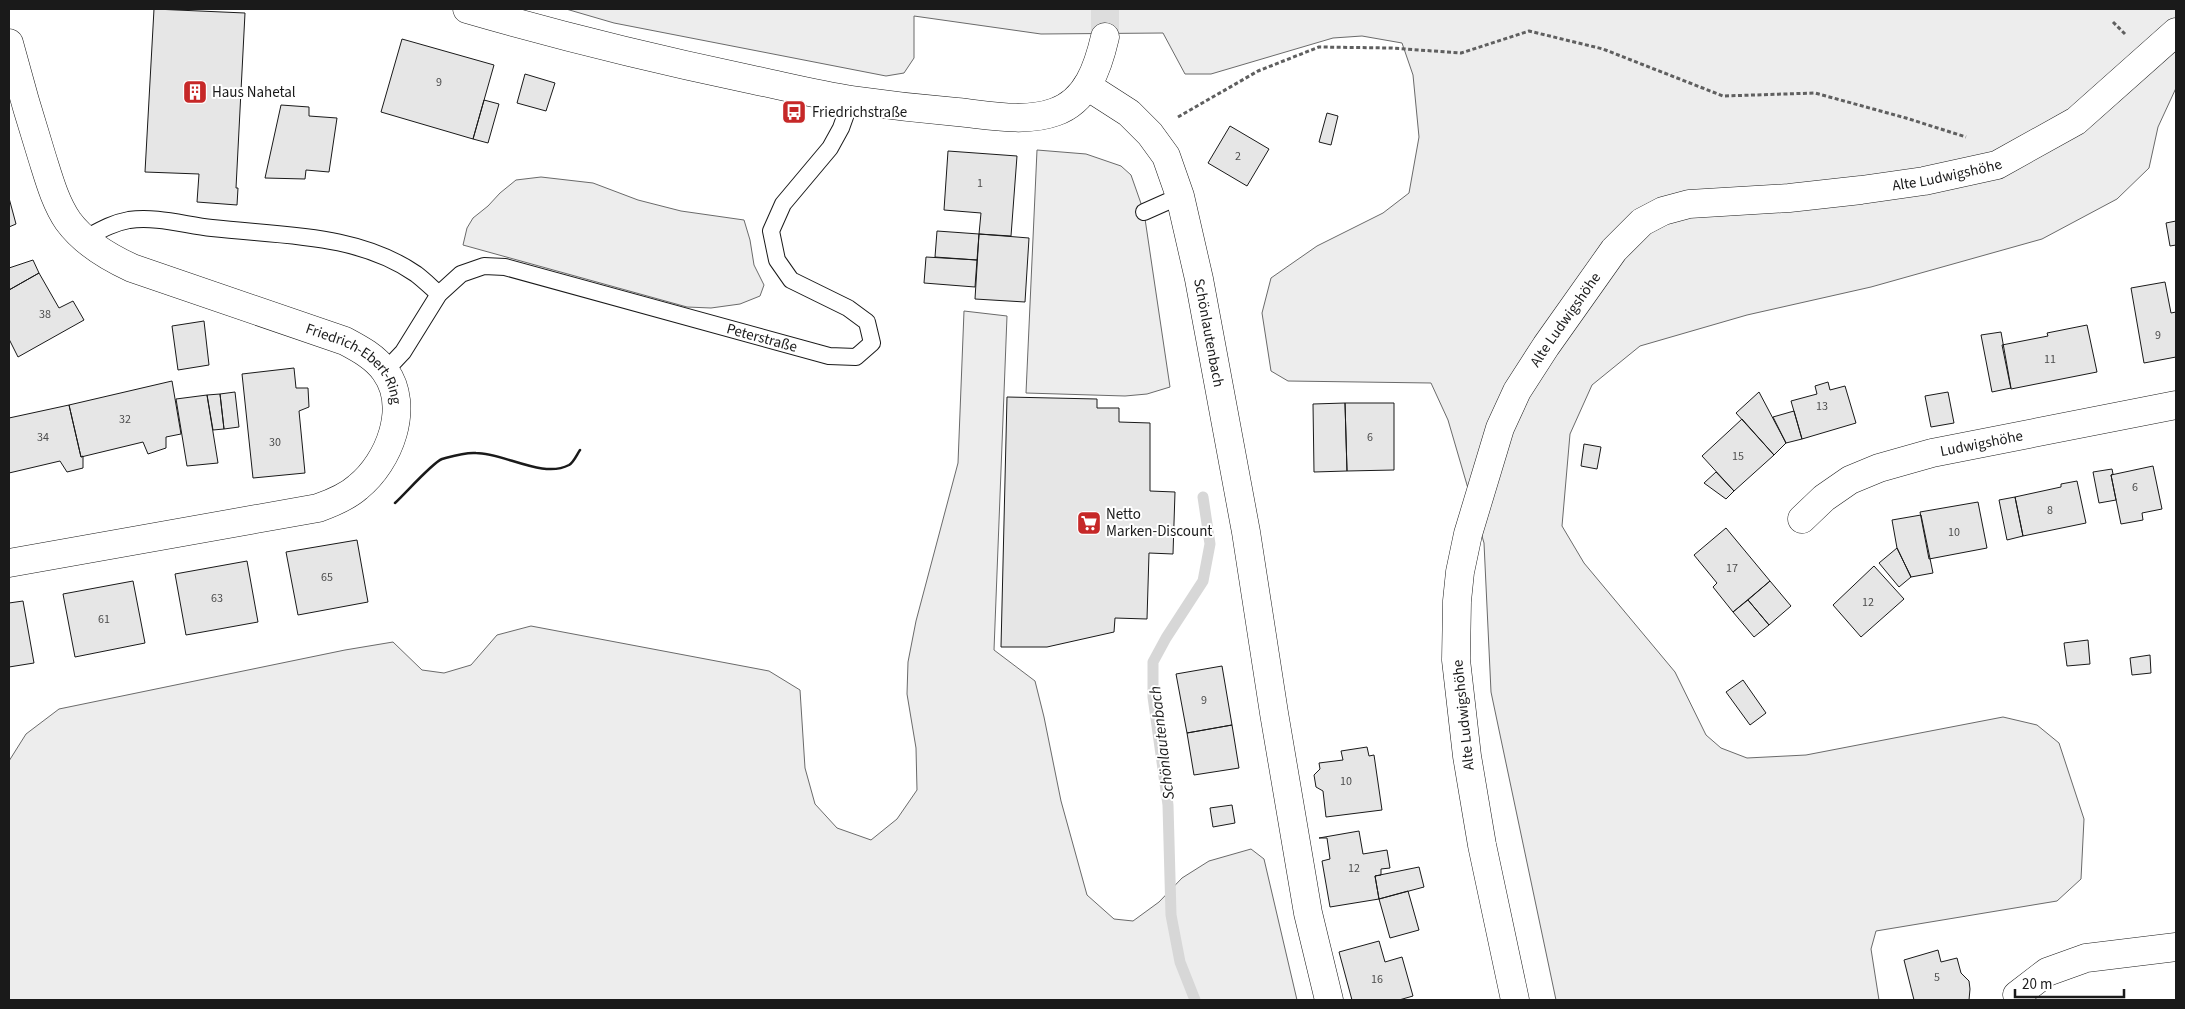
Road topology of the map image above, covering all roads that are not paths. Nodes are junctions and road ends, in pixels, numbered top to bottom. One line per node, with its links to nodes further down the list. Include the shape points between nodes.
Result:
1 (467, 9): 6 (street, via 678,64)
2 (2176, 32): 18 (street, Alte Ludwigshöhe, via 2076,120 1996,165 1924,181 1861,190 1690,204 1662,211 1642,222 1614,250 1546,346 1517,391 1500,428 1468,534 1457,601 1456,660 1467,756)
3 (1105, 37): 5 (street, via 1100,58)
4 (9, 43): 9 (street, Friedrich-Ebert-Ring, via 58,204)
5 (1087, 86): 6 (street, via 1070,104 1055,112 1034,116 1002,116); 7 (street, Schönlautenbach, via 1128,113 1150,134 1166,156)
6 (851, 100): 10 (lane, Peterstraße, via 830,148 783,204 771,231 777,260 791,280 848,308 867,322 872,343 856,357 829,356 505,267 484,266 461,274)
7 (1180, 196): 8 (lane); 17 (street, Schönlautenbach, via 1199,279 1246,532 1308,913)
8 (1144, 212)
9 (84, 239): 10 (lane, via 114,223 141,219 291,234 346,244 392,260 417,274); 11 (street, Friedrich-Ebert-Ring, via 109,258 132,268 345,341 362,350)
10 (439, 294): 11 (lane, Peterstraße, via 403,352)
11 (385, 371): 14 (street, Friedrich-Ebert-Ring, via 395,402 392,440 371,474 358,488 338,500 318,508)
12 (2176, 405): 13 (street, Ludwigshöhe, via 1932,453 1879,468 1850,480)
13 (1802, 518)
14 (9, 563)
15 (2176, 947): 16 (street, via 2086,958 2047,972)
16 (2017, 995)
17 (1329, 1000)
18 (1515, 1000)

